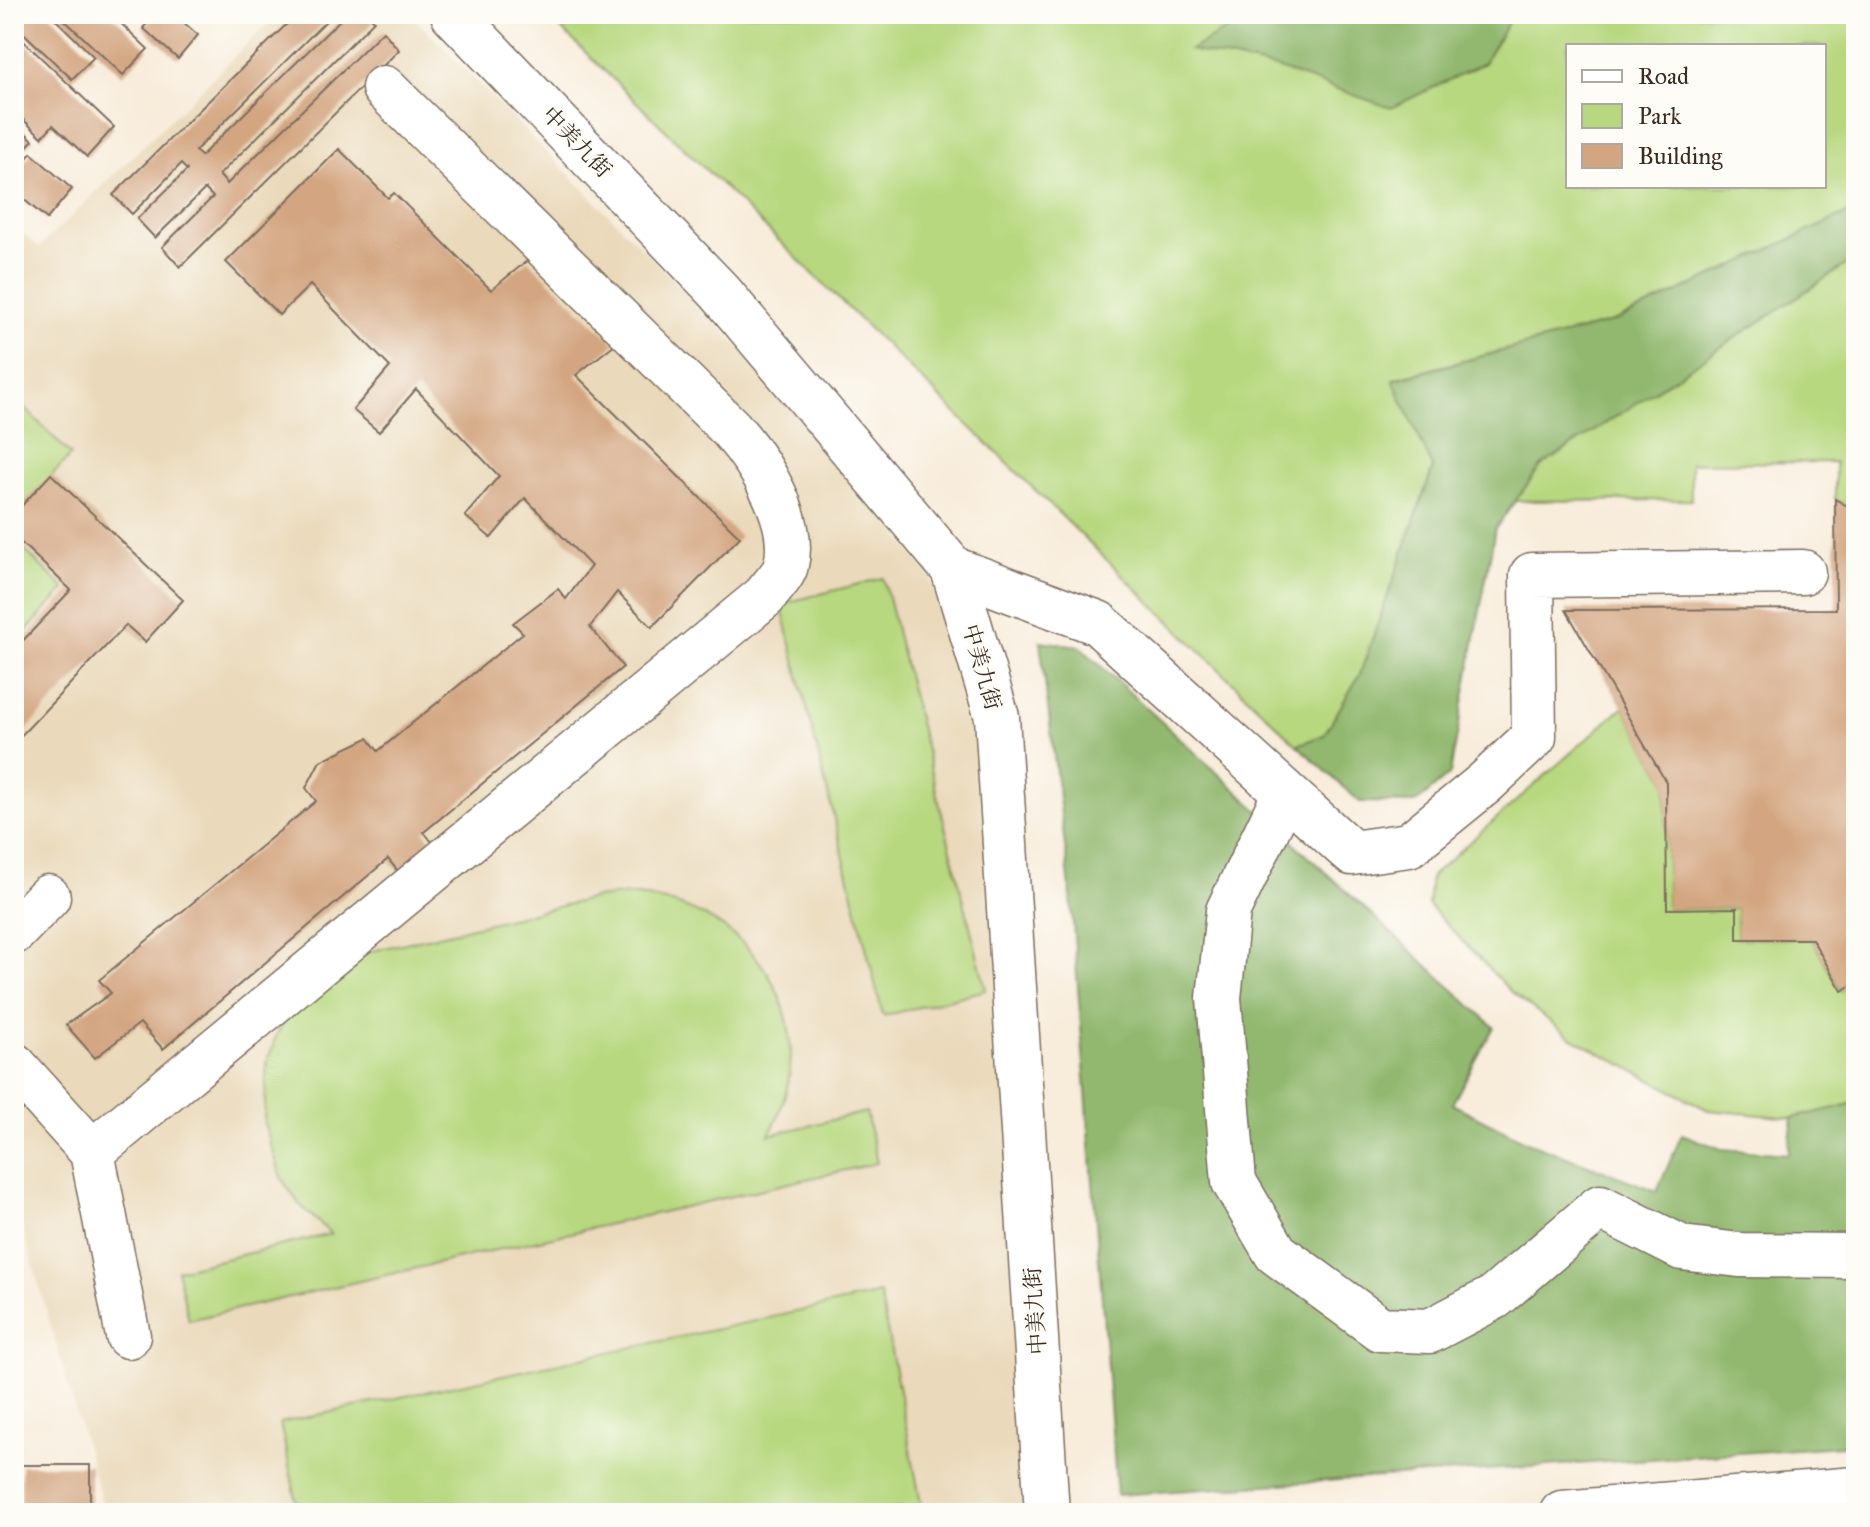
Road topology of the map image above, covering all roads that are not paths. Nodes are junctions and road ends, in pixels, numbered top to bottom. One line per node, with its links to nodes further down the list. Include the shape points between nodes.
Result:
1 (453, 14): 3 (street, 中美九街, via 720,292)
2 (384, 88): 9 (street, via 759,460 777,498 786,566 765,596)
3 (953, 569): 5 (street, via 1098,623); 13 (street, 中美九街, via 997,717)
4 (1803, 572): 5 (street, via 1532,575 1534,737 1485,783 1409,845 1352,853)
5 (1284, 795): 10 (street, via 1228,911 1219,998 1234,1182 1276,1253 1380,1329 1430,1331 1495,1297 1600,1207 1682,1248 1739,1255)
6 (48, 897): 7 (street)
7 (14, 932)
8 (14, 1065): 9 (street)
9 (92, 1152): 11 (street)
10 (1856, 1256)
11 (128, 1336)
12 (1856, 1489): 14 (street)
13 (1047, 1513)
14 (1562, 1513)

